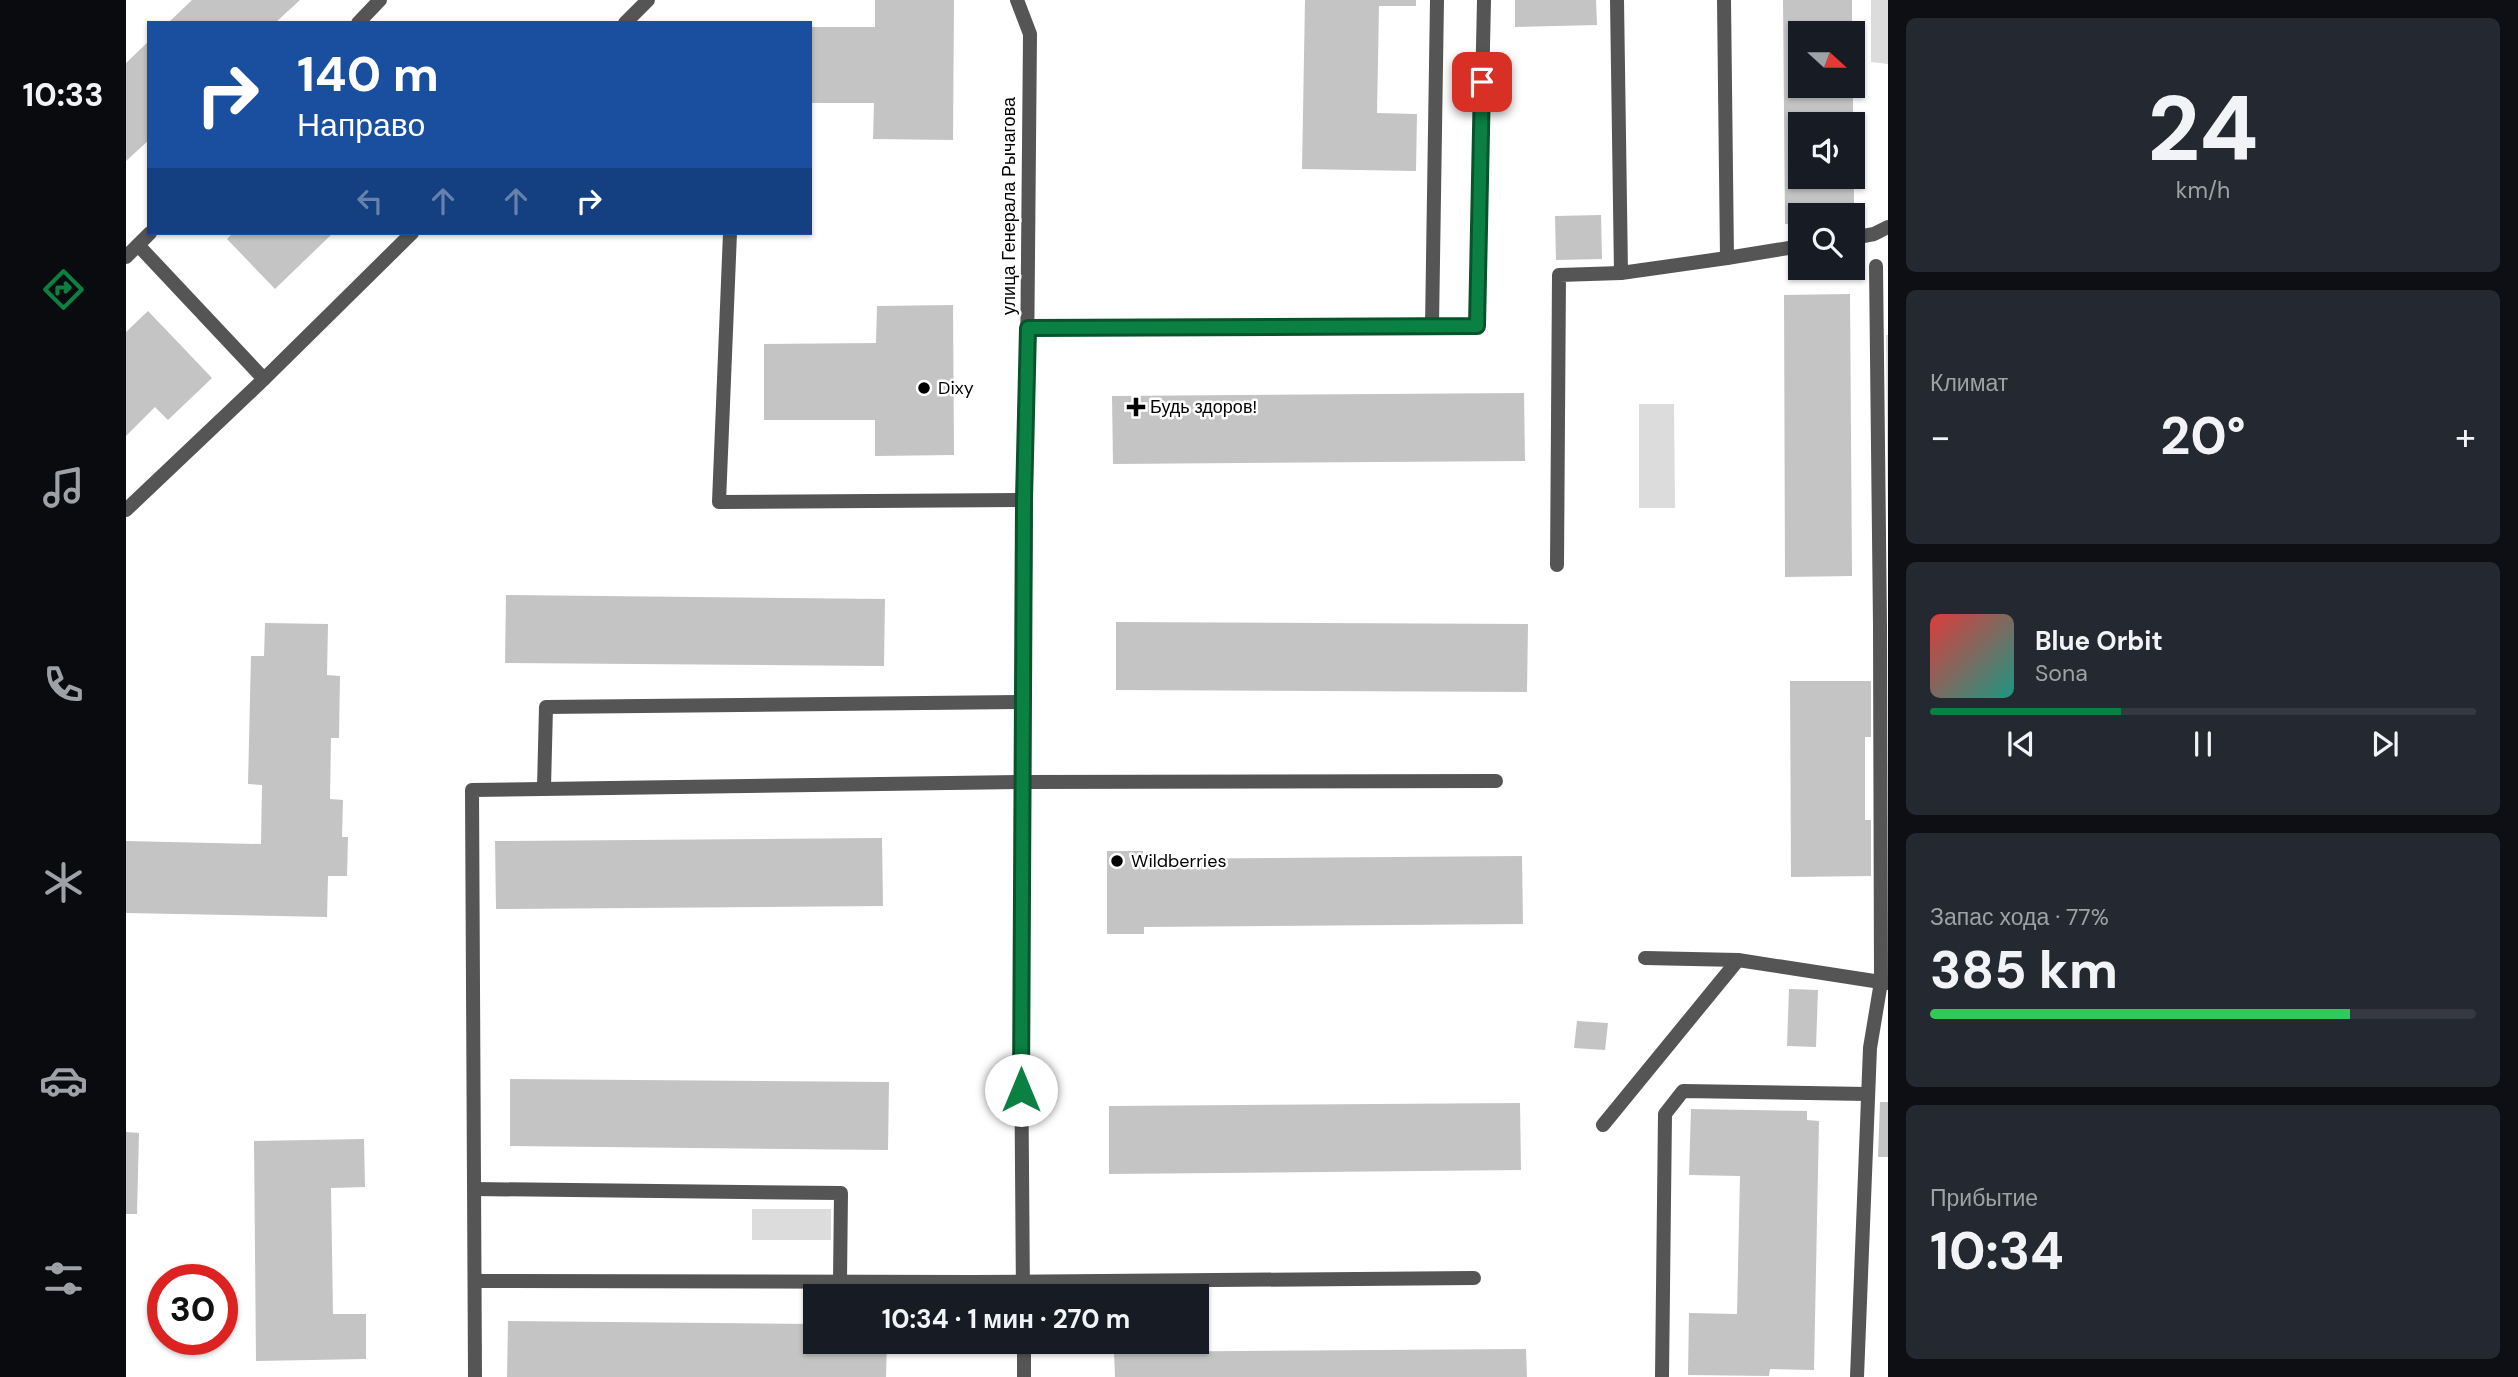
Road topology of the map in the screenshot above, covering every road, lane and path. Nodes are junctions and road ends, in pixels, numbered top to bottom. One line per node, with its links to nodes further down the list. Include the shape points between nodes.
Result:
1 (380, 0): 8 (street)
2 (648, 0): 9 (street)
3 (1017, 0): 22 (street, улица Генерала Рычагова, via 1030,34)
4 (1437, 0): 21 (street)
5 (1484, 0): 21 (street, via 1477,326)
6 (1617, 0): 20 (street)
7 (1724, 0): 18 (street)
8 (360, 21)
9 (627, 21)
10 (1888, 227): 14 (street)
11 (148, 235): 15 (street)
12 (410, 235): 23 (street)
13 (730, 235): 24 (street, via 719,502)
14 (1865, 236)
15 (138, 245): 17 (street); 23 (street)
16 (1788, 248): 18 (street)
17 (126, 257)
18 (1727, 258): 20 (street)
19 (1876, 266): 26 (street)
20 (1621, 273): 27 (street, via 1559,275)
21 (1432, 326): 22 (street)
22 (1028, 328): 24 (street, улица Генерала Рычагова)
23 (264, 379): 25 (street)
24 (1024, 500): 28 (street, улица Генерала Рычагова)
25 (126, 510)
26 (1883, 545): 34 (street)
27 (1557, 565)
28 (1023, 702): 30 (street, улица Генерала Рычагова); 31 (street, via 547,707)
29 (1496, 781): 30 (street)
30 (1023, 782): 31 (street); 41 (street, улица Генерала Рычагова)
31 (544, 788): 37 (street, via 472,790)
32 (1645, 958): 33 (street)
33 (1738, 960): 34 (street); 36 (street)
34 (1884, 983): 35 (street, via 1870,1048)
35 (1868, 1094): 45 (street, via 1683,1091 1665,1114); 46 (street)
36 (1603, 1125)
37 (474, 1189): 39 (street); 40 (street, via 841,1193)
38 (1474, 1278): 41 (street)
39 (475, 1281): 40 (street); 43 (street)
40 (840, 1281): 41 (street)
41 (1023, 1281)
42 (1024, 1354): 44 (street)
43 (475, 1377)
44 (1024, 1377)
45 (1662, 1377)
46 (1857, 1377)

